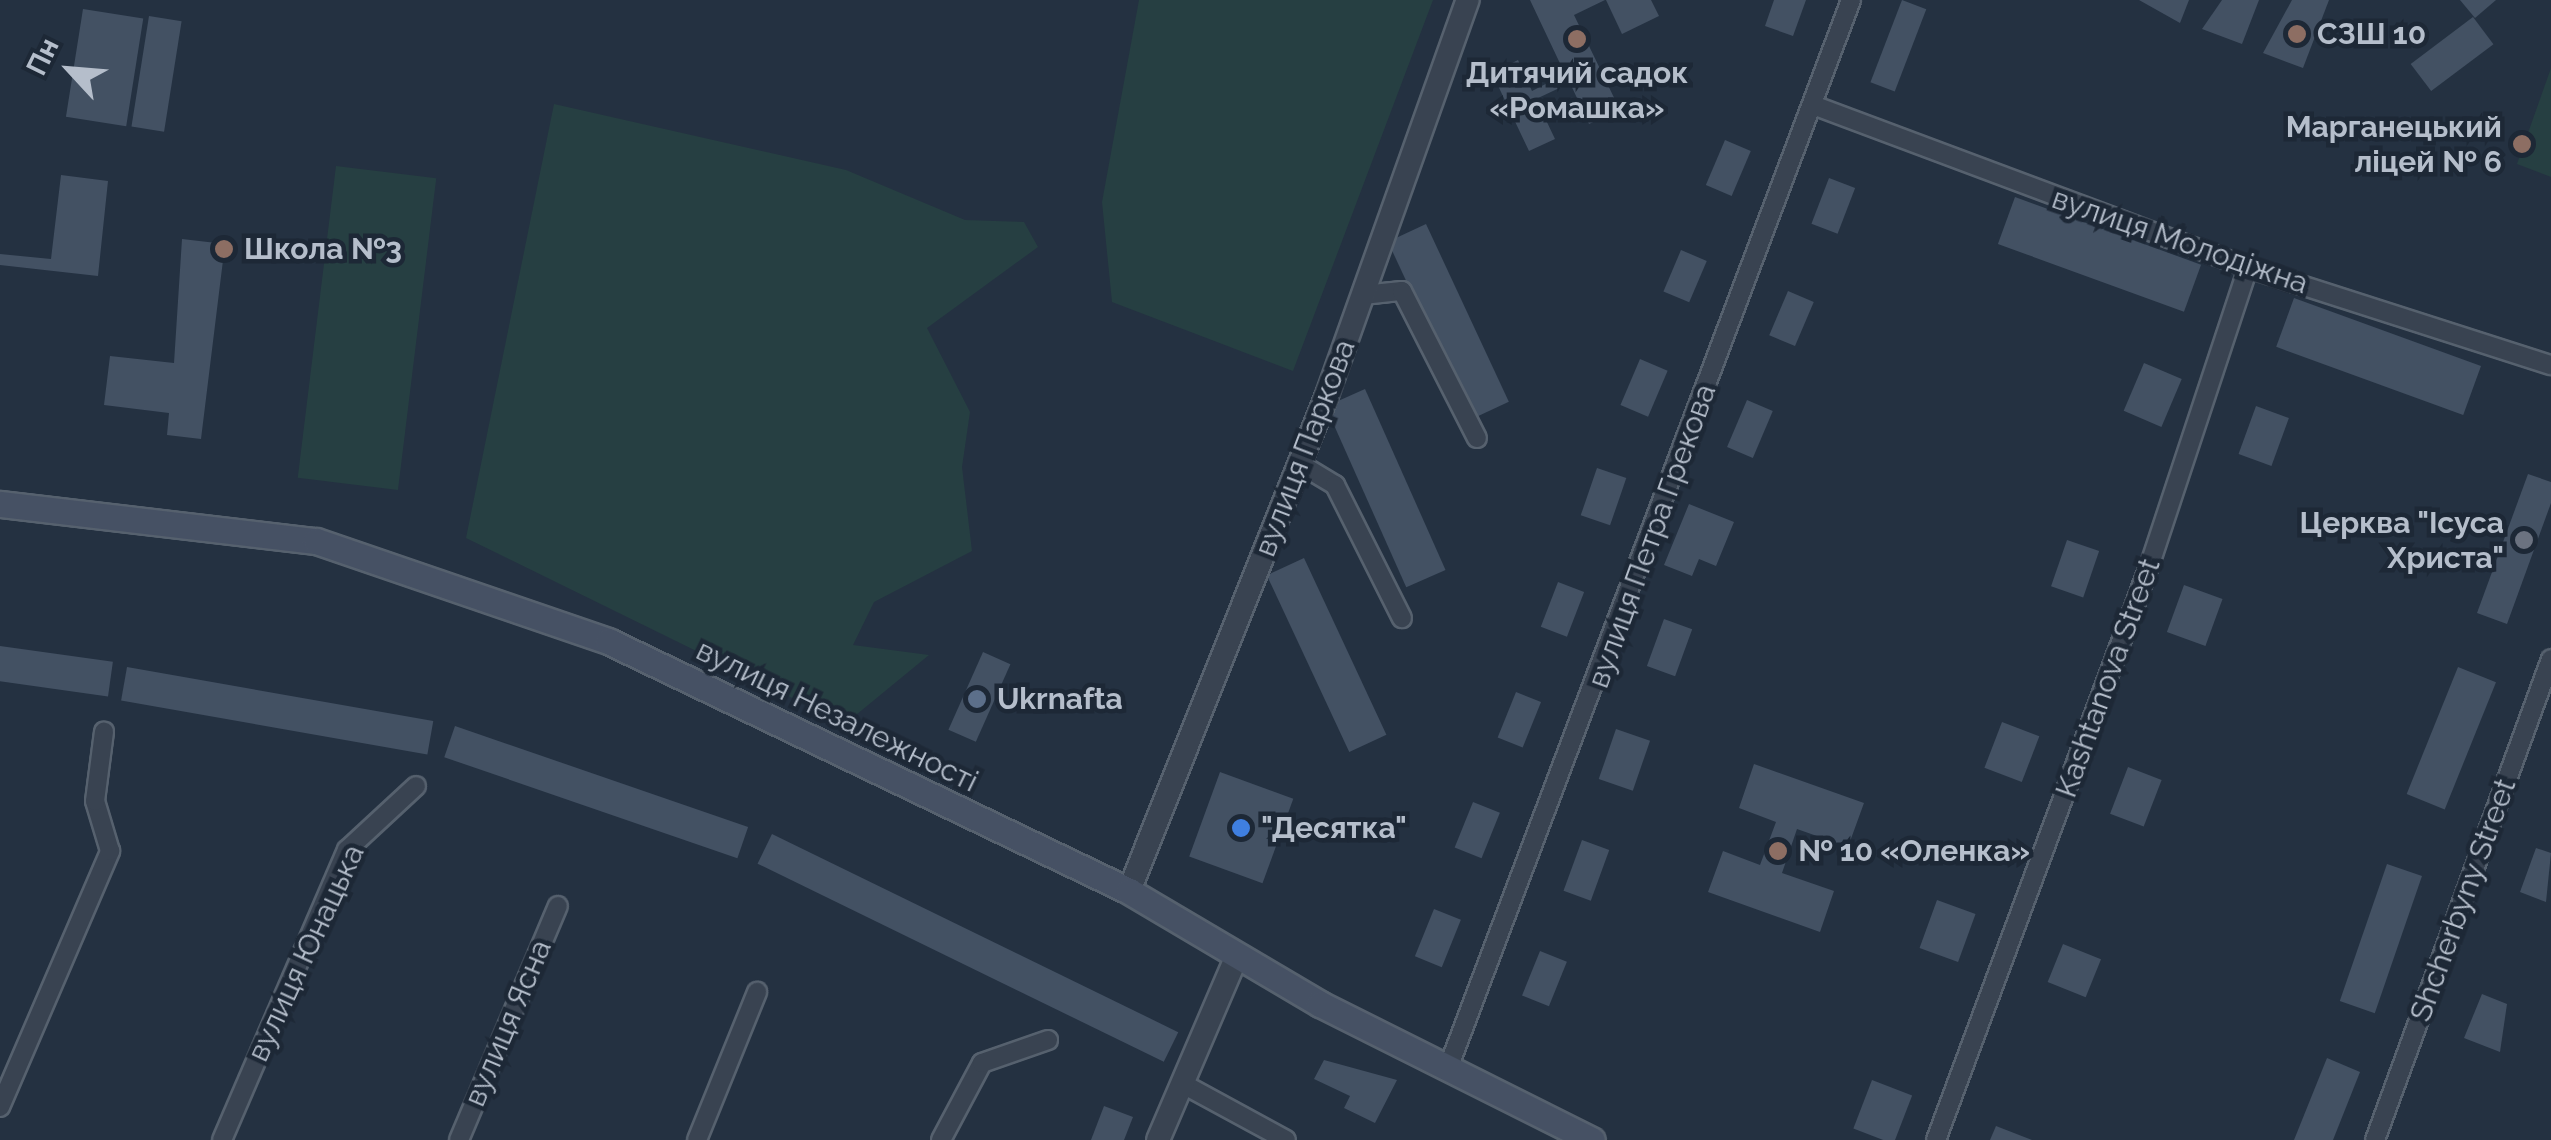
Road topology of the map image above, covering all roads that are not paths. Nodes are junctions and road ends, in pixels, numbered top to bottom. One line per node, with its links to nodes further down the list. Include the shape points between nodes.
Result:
1 (1468, 0): 5 (street, вулиця Паркова)
2 (1852, 0): 3 (street, вулиця Петра Грекова)
3 (1813, 106): 4 (street, вулиця Молодіжна); 19 (street, вулиця Петра Грекова)
4 (2248, 268): 6 (street, вулиця Молодіжна); 29 (street, Kashtanova Street, via 2150,564)
5 (1363, 295): 7 (street, via 1402,291); 8 (street, вулиця Паркова)
6 (2551, 364)
7 (1477, 438)
8 (1300, 464): 10 (street, via 1335,485); 14 (street, вулиця Паркова)
9 (0, 504): 14 (main road, вулиця Незалежності, via 316,542 448,580 608,641)
10 (1402, 618)
11 (2551, 659): 30 (street, Shcherbyny Street)
12 (104, 732): 21 (street, via 95,801 110,852)
13 (416, 786): 22 (street, вулиця Юнацька, via 347,850)
14 (1130, 891): 16 (main road, вулиця Незалежності)
15 (558, 906): 23 (street, вулиця Ясна)
16 (1236, 958): 19 (main road, вулиця Незалежності); 20 (street)
17 (757, 992): 24 (street)
18 (1048, 1040): 25 (street, via 982,1063)
19 (1448, 1071): 28 (main road, вулиця Незалежності)
20 (1182, 1084): 26 (street); 27 (street)
21 (0, 1107)
22 (222, 1140)
23 (458, 1140)
24 (697, 1140)
25 (941, 1140)
26 (1158, 1140)
27 (1286, 1140)
28 (1592, 1140)
29 (1936, 1140)
30 (2375, 1140)

